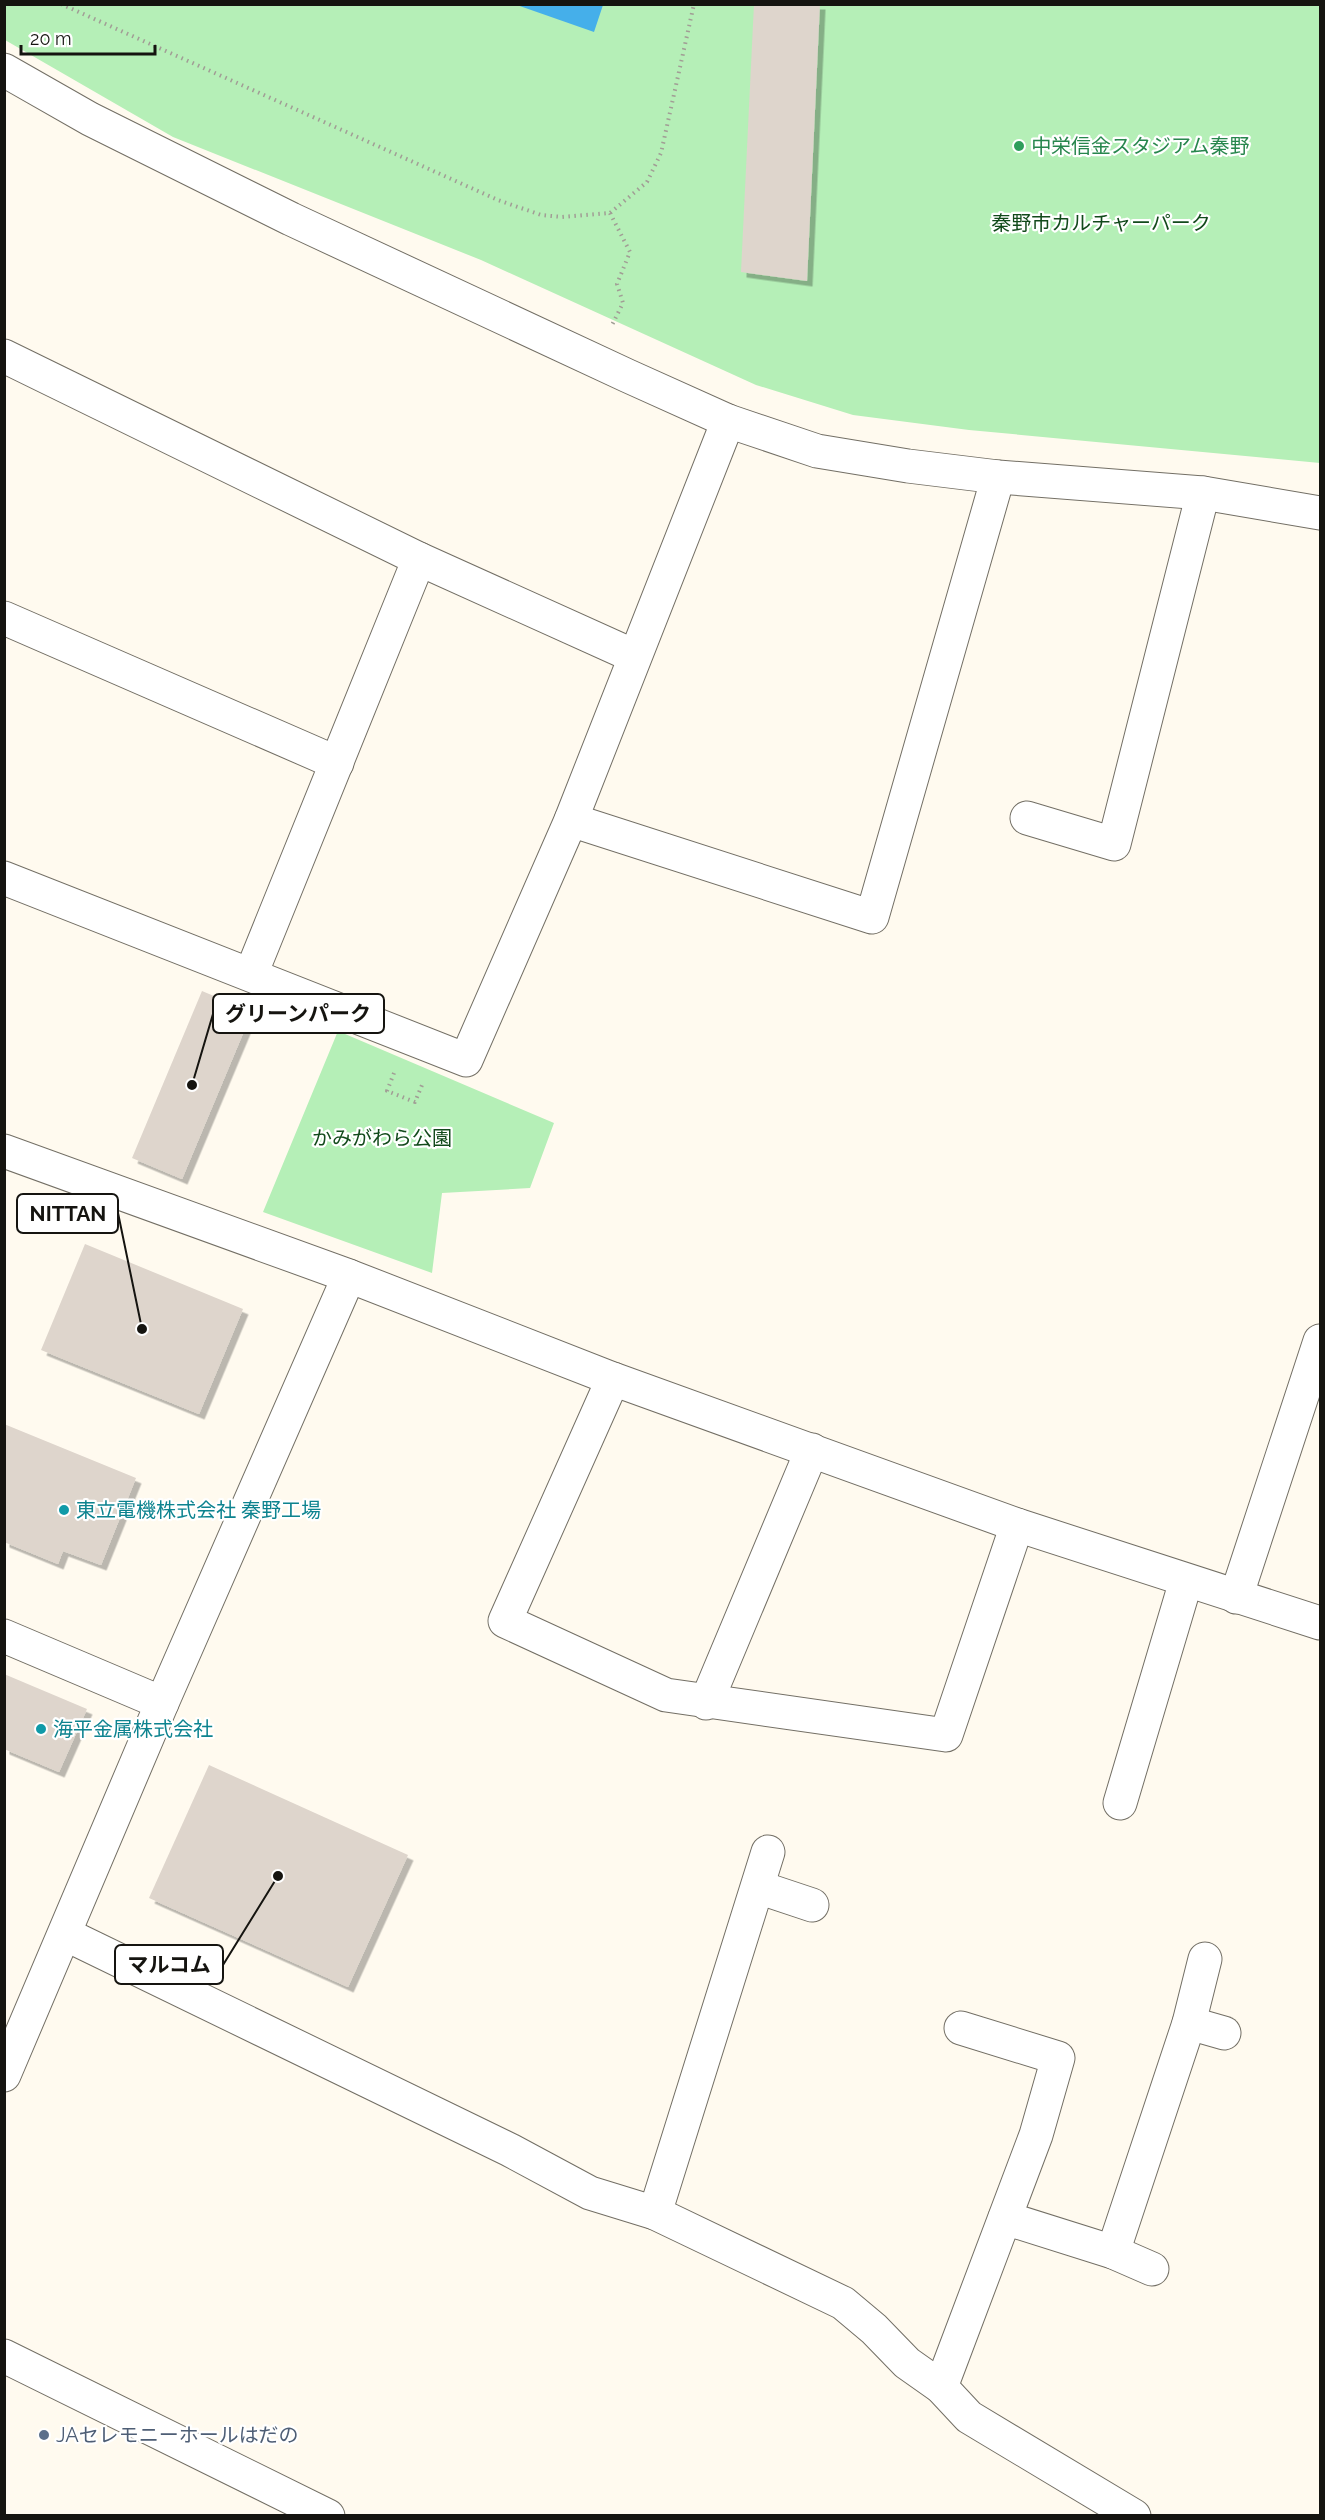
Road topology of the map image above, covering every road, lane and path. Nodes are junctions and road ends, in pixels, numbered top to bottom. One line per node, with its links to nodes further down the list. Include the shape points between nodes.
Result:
1 (61, 4): 4 (path, via 522,210 562,217)
2 (694, 4): 4 (path, via 660,153 647,182)
3 (4, 70): 7 (street, via 90,119 291,219)
4 (610, 213): 5 (path, via 630,252 617,284 623,303)
5 (609, 331)
6 (4, 356): 11 (street)
7 (728, 420): 8 (street, via 817,451); 13 (street)
8 (998, 477): 9 (street); 16 (street, via 872,917)
9 (1203, 493): 10 (street); 15 (street, via 1114,844)
10 (1320, 513)
11 (418, 559): 13 (street); 14 (street)
12 (4, 618): 14 (street)
13 (634, 656): 16 (street)
14 (337, 763): 18 (street)
15 (1027, 818)
16 (571, 820): 18 (street, via 466,1060)
17 (4, 878): 18 (street)
18 (251, 974)
19 (394, 1073): 20 (path, via 387,1091 415,1102)
20 (424, 1080)
21 (4, 1151): 22 (street)
22 (349, 1276): 24 (street); 31 (street)
23 (1320, 1341): 28 (street)
24 (613, 1379): 25 (street); 32 (street, via 505,1621 666,1695)
25 (812, 1450): 26 (street); 32 (street)
26 (1017, 1525): 27 (street); 32 (street, via 946,1735)
27 (1186, 1581): 28 (street); 33 (street)
28 (1236, 1597): 29 (street)
29 (1320, 1623)
30 (4, 1636): 31 (street)
31 (162, 1703): 37 (street)
32 (706, 1703)
33 (1119, 1803)
34 (768, 1852): 35 (street)
35 (758, 1887): 36 (street); 43 (street)
36 (812, 1905)
37 (65, 1934): 42 (street); 43 (street, via 510,2150 590,2193)
38 (1205, 1959): 39 (street)
39 (1189, 2023): 41 (street); 45 (street)
40 (961, 2028): 44 (street, via 1058,2058 1036,2135)
41 (1224, 2033)
42 (4, 2075)
43 (655, 2213): 48 (street, via 843,2304 907,2363)
44 (1005, 2218): 45 (street); 48 (street)
45 (1113, 2252): 46 (street)
46 (1152, 2269)
47 (4, 2356): 49 (street)
48 (941, 2387): 51 (street, via 969,2417)
49 (271, 2502): 50 (street)
50 (328, 2516)
51 (1134, 2516)

